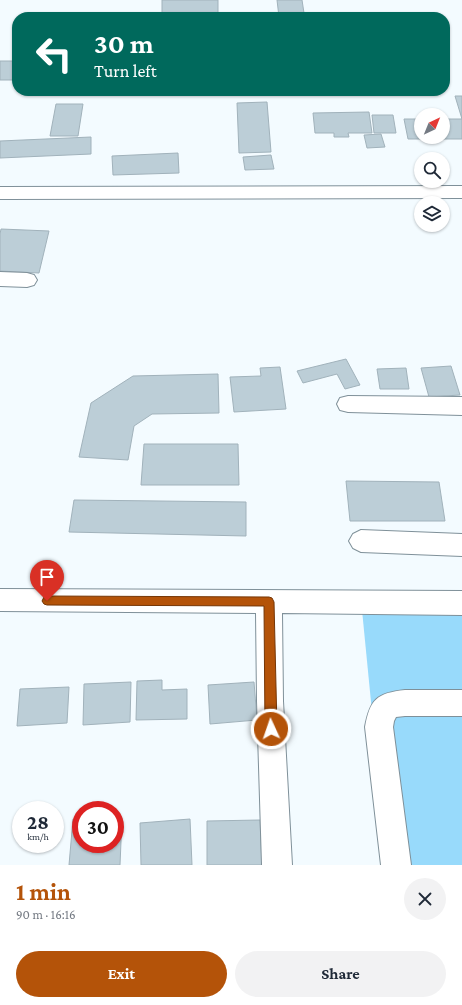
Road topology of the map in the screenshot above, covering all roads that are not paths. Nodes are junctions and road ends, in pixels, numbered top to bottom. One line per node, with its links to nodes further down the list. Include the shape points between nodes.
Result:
1 (462, 192): 2 (street)
2 (0, 193)
3 (0, 279): 4 (street)
4 (27, 280)
5 (348, 404): 6 (street)
6 (462, 406)
7 (361, 541): 8 (street)
8 (462, 545)
9 (0, 600): 10 (street)
10 (269, 602): 11 (street); 13 (street, via 270,701)
11 (462, 603)
12 (462, 703): 14 (street, via 389,705 382,715 379,727)
13 (277, 865)
14 (396, 865)

